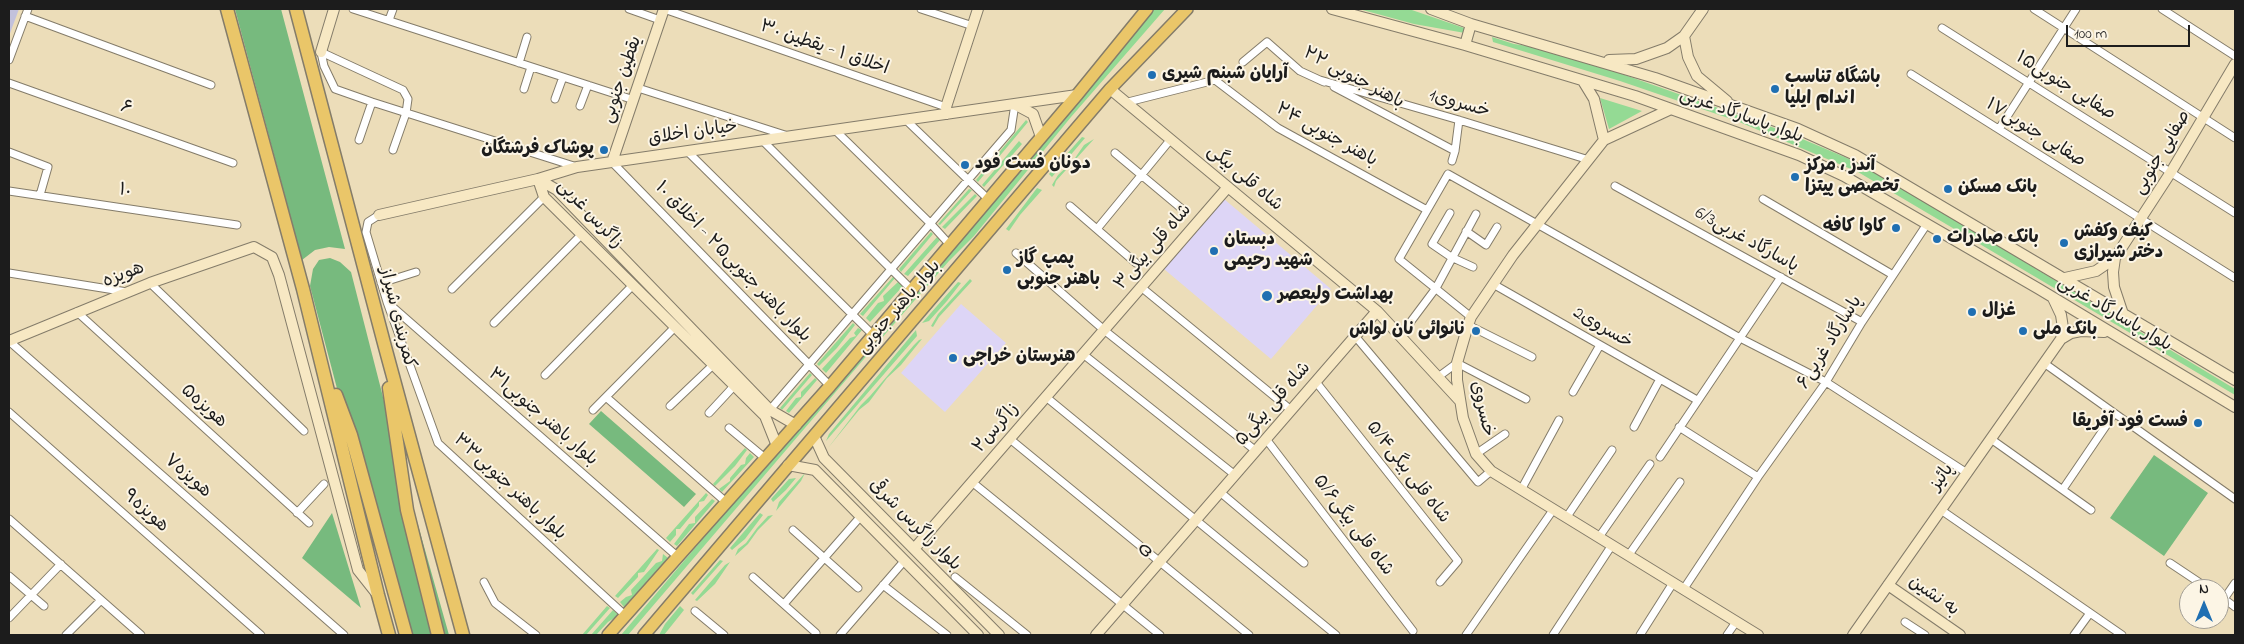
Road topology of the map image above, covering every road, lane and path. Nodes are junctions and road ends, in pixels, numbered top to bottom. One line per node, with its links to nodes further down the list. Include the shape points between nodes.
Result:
1 (28, 9): 20 (street)
2 (227, 9): 150 (highway)
3 (296, 9): 152 (highway, کمربندی شیراز)
4 (334, 9): 31 (street)
5 (353, 9): 21 (street)
6 (393, 9): 21 (street)
7 (629, 9): 22 (street)
8 (664, 9): 22 (street, یقطین جنوبی); 59 (street, اخلاق ۱ - یقطین ۳۰)
9 (921, 9): 24 (street)
10 (978, 9): 24 (street)
11 (1138, 9): 25 (main road)
12 (1147, 9): 25 (main road, بلوار باهنر جنوبی)
13 (1332, 9): 30 (street, بلوار پاسارگاد غربی)
14 (1431, 9): 23 (street, بلوار پاسارگاد غربی)
15 (1703, 9): 29 (street)
16 (2034, 9): 27 (street)
17 (2076, 9): 27 (street)
18 (2162, 9): 32 (street)
19 (1183, 11): 49 (main road, بلوار باهنر جنوبی)
20 (25, 16): 33 (street); 45 (street)
21 (389, 20): 36 (street)
22 (660, 20): 47 (street, یقطین جنوبی)
23 (1471, 24): 30 (street); 34 (street, بلوار پاسارگاد غربی)
24 (973, 26): 59 (street)
25 (1132, 27): 50 (main road, بلوار باهنر جنوبی)
26 (1942, 28): 43 (street, صفایی جنوبی۱۵)
27 (2064, 28): 43 (street); 61 (street)
28 (527, 36): 36 (street)
29 (1684, 36): 34 (street, via 1667,48 1636,59); 56 (street, via 1688,57 1697,76)
30 (1465, 45): 42 (street, بلوار پاسارگاد غربی)
31 (321, 52): 53 (street, via 335,89); 60 (street, via 403,90 408,99)
32 (2235, 56)
33 (9, 60)
34 (1597, 60): 56 (street, بلوار پاسارگاد غربی)
35 (1243, 62): 41 (street, ۲۲ باهنر جنوبی, via 1267,42 1300,71)
36 (518, 63): 38 (street)
37 (2235, 64): 61 (street, صفایی جنوبی)
38 (532, 67): 40 (street); 48 (street)
39 (1911, 74): 64 (street, صفایی جنوبی۱۷)
40 (563, 77): 46 (street); 51 (street)
41 (1320, 80): 63 (street, خسروى1); 75 (street, ۲۲ باهنر جنوبی)
42 (1583, 81): 58 (street, بلوار پاسارگاد غربی); 71 (street, via 1594,99)
43 (2029, 82): 64 (street); 83 (street, صفایی جنوبی۱۵)
44 (9, 84): 81 (street, ۶)
45 (211, 85)
46 (588, 85): 52 (street); 57 (street)
47 (638, 88): 52 (street, یقطین جنوبی); 66 (street)
48 (524, 89)
49 (1110, 89): 54 (street, شاه قلی بیگی); 188 (main road, بلوار باهنر جنوبی)
50 (1077, 95): 55 (street, خیابان اخلاق); 67 (main road, بلوار باهنر جنوبی)
51 (555, 99)
52 (634, 100): 79 (street, یقطین جنوبی)
53 (372, 102): 60 (street); 70 (street)
54 (1128, 102): 69 (street, شاه قلی بیگی); 96 (street, ۲۴ باهنر جنوبی, via 1216,80 1278,128)
55 (1016, 104): 59 (street, خیابان اخلاق); 67 (street, via 1033,114); 86 (street, via 1012,130)
56 (1731, 105): 121 (street, بلوار پاسارگاد غربی, via 1798,129 1855,155)
57 (580, 106)
58 (1671, 109): 71 (street); 104 (street, بلوار پاسارگاد غربی, via 1799,155 1844,176)
59 (946, 111): 62 (street, خیابان اخلاق)
60 (406, 113): 73 (street); 82 (street)
61 (2204, 118): 68 (street); 83 (street, صفایی جنوبی)
62 (906, 120): 65 (street, خیابان اخلاق); 86 (street)
63 (1459, 120): 75 (street); 78 (street, خسروى1)
64 (1999, 129): 101 (street, صفایی جنوبی۱۷)
65 (835, 130): 66 (street, خیابان اخلاق); 102 (street)
66 (790, 137): 72 (street, خیابان اخلاق)
67 (1041, 137): 92 (main road, بلوار باهنر جنوبی)
68 (2235, 138)
69 (1171, 139): 84 (street); 88 (street, شاه قلی بیگی)
70 (359, 140)
71 (1604, 140): 78 (street, خسروى)
72 (763, 141): 74 (street, خیابان اخلاق); 116 (street)
73 (393, 150)
74 (687, 151): 79 (street, خیابان اخلاق); 136 (street)
75 (1455, 151): 80 (street)
76 (9, 152): 90 (street, via 48,167)
77 (1115, 153): 84 (street)
78 (1589, 160): 103 (street, خسروى)
79 (612, 162): 82 (street, خیابان اخلاق); 157 (street, بلوار باهنر جنوبی۲۵ - اخلاق ۱۰)
80 (1452, 162)
81 (232, 163)
82 (577, 167): 85 (street, خیابان اخلاق)
83 (2171, 172): 99 (street, صفایی جنوبی۱۵); 101 (street, صفایی جنوبی)
84 (1141, 175): 95 (street); 107 (street)
85 (538, 179): 91 (street, زاگرس غربی); 100 (street, خیابان اخلاق); 179 (street, زاگرس غربی, via 557,190)
86 (968, 180): 92 (street); 102 (street)
87 (1615, 186): 120 (street, پاسارگاد غربی6/3)
88 (1228, 187): 127 (street, شاه قلی بیگی۳); 134 (street, شاه قلی بیگی)
89 (9, 191): 90 (street, ۱۰)
90 (40, 195): 105 (street, ۱۰)
91 (544, 197): 109 (street, زاگرس غربی); 129 (street)
92 (988, 199): 110 (main road, بلوار باهنر جنوبی)
93 (1763, 199): 119 (street)
94 (1070, 206): 107 (street)
95 (1182, 209)
96 (1427, 210): 103 (street, via 1448,174); 128 (street, via 1399,259)
97 (1450, 213): 112 (street, via 1432,244)
98 (1476, 214): 108 (street)
99 (2235, 214)
100 (379, 215): 124 (street, بلوار باهنر جنوبی۳۳, via 368,222 366,232)
101 (2142, 219): 113 (street, صفایی جنوبی); 122 (street, صفایی جنوبی۱۷)
102 (930, 223): 110 (street); 116 (street)
103 (1537, 224): 125 (street, خسروى); 147 (street)
104 (1927, 224): 119 (street, پاسارگاد غربی۶); 132 (street, بلوار پاسارگاد غربی)
105 (237, 225)
106 (1497, 228): 108 (street, via 1486,245)
107 (1097, 229): 114 (street)
108 (1466, 232): 112 (street)
109 (582, 234): 126 (street, زاگرس غربی); 140 (street)
110 (950, 245): 130 (main road, بلوار باهنر جنوبی)
111 (1016, 253): 142 (street)
112 (1451, 257): 115 (street); 128 (street)
113 (2115, 258): 121 (street, via 2096,271); 137 (street, via 2114,287)
114 (1136, 262)
115 (1473, 267)
116 (892, 268): 130 (street); 136 (street)
117 (416, 272): 124 (street)
118 (9, 273): 131 (street)
119 (1893, 275): 139 (street, پاسارگاد غربی۶)
120 (1781, 277): 139 (street, پاسارگاد غربی6/3); 147 (street)
121 (2065, 278): 137 (street, بلوار پاسارگاد غربی)
122 (2235, 278)
123 (150, 283): 131 (street, هویزه); 186 (street); 249 (street, هویزه, via 254,247 272,257 358,570)
124 (381, 283): 133 (street, بلوار باهنر جنوبی۳۳)
125 (1493, 284): 138 (street, خسروى); 151 (street, خسروى2)
126 (633, 285): 141 (street, زاگرس غربی); 159 (street)
127 (1141, 287): 142 (street, شاه قلی بیگی۳); 176 (street)
128 (1436, 288): 138 (street); 146 (street)
129 (452, 289)
130 (912, 290): 144 (main road, بلوار باهنر جنوبی)
131 (127, 292): 135 (street, هویزه)
132 (2052, 297): 143 (street, بلوار پاسارگاد غربی); 148 (street, via 2061,315)
133 (387, 302): 230 (street, بلوار باهنر جنوبی۳۱); 256 (street, بلوار باهنر جنوبی۳۳, via 438,443)
134 (1377, 311): 145 (street, شاه قلی بیگی۵); 146 (street, شاه قلی بیگی)
135 (77, 312): 149 (street, هویزه); 217 (street, هویزه۵)
136 (852, 314): 144 (street); 157 (street)
137 (2123, 314): 162 (street, بلوار پاسارگاد غربی)
138 (1470, 321): 154 (street); 155 (street, خسروى)
139 (1862, 322): 164 (street, پاسارگاد غربی۶)
140 (494, 323)
141 (675, 327): 158 (street, زاگرس غربی); 169 (street)
142 (1104, 330): 153 (street, زاگرس۲); 194 (street)
143 (2110, 333): 148 (street, via 2082,331); 174 (street, بلوار پاسارگاد غربی)
144 (873, 335): 166 (main road, بلوار باهنر جنوبی)
145 (1355, 336): 163 (street, شاه قلی بیگی۵); 202 (street, via 1478,482)
146 (1400, 336): 160 (street, شاه قلی بیگی)
147 (1740, 338): 164 (street); 171 (street)
148 (2061, 339): 156 (street, پائیز)
149 (9, 341): 267 (street, هویزه۷)
150 (317, 344): 249 (highway); 269 (highway, via 351,435)
151 (1600, 345): 161 (street, خسروى2); 167 (street)
152 (385, 347): 270 (highway, via 407,510); 271 (highway, کمربندی شیراز)
153 (1083, 354): 168 (street, زاگرس۲); 204 (street)
154 (1532, 357)
155 (1457, 363): 160 (street); 170 (street); 172 (street, خسروى)
156 (2044, 363): 180 (street); 191 (street, پائیز)
157 (810, 364): 166 (street, بلوار باهنر جنوبی۲۵ - اخلاق ۱۰); 179 (street)
158 (713, 365): 165 (street, زاگرس غربی); 173 (street)
159 (545, 375)
160 (1438, 378): 172 (street, شاه قلی بیگی)
161 (1660, 379): 171 (street, خسروى2); 183 (street)
162 (2235, 379)
163 (1316, 382): 176 (street, شاه قلی بیگی۵); 242 (street, شاه قلی بیگی۵/۴, via 1458,561)
164 (1826, 382): 203 (street); 205 (street, پاسارگاد غربی۶)
165 (734, 386): 178 (street); 179 (street, زاگرس غربی)
166 (830, 386): 182 (main road, بلوار باهنر جنوبی)
167 (1573, 392)
168 (1046, 397): 189 (street, زاگرس۲); 221 (street)
169 (606, 398): 175 (street); 213 (street)
170 (1526, 399)
171 (1697, 400): 184 (street)
172 (1460, 402): 195 (street, خسروى, via 1468,437)
173 (670, 406)
174 (2235, 407)
175 (594, 410)
176 (1291, 410): 190 (street, شاه قلی بیگی۵)
177 (9, 412): 266 (street, هویزه۹)
178 (708, 413)
179 (767, 413): 182 (street, زاگرس غربی); 192 (street, زاگرس غربی)
180 (2114, 414): 209 (street); 212 (street)
181 (1559, 420): 210 (street)
182 (796, 425): 192 (main road, بلوار باهنر جنوبی)
183 (1634, 427)
184 (1679, 427): 196 (street); 205 (street)
185 (729, 428): 198 (street)
186 (304, 431)
187 (1505, 434): 195 (street)
188 (814, 436): 197 (street, بلوار زاگرس شرقی); 200 (main road, بلوار باهنر جنوبی)
189 (1010, 439): 206 (street, زاگرس۲); 233 (street)
190 (1266, 439): 194 (street, شاه قلی بیگی۵); 261 (street, شاه قلی بیگی۵/۶)
191 (1991, 439): 203 (street, پائیز); 209 (street)
192 (777, 446): 198 (main road, بلوار باهنر جنوبی)
193 (1612, 450): 219 (street)
194 (1256, 451): 204 (street, شاه قلی بیگی۵)
195 (1476, 454): 202 (street, خسروى)
196 (1660, 457)
197 (824, 458): 201 (street, via 817,460); 227 (street, بلوار زاگرس شرقی)
198 (766, 459): 213 (main road, بلوار باهنر جنوبی)
199 (1650, 464): 224 (street)
200 (788, 465): 201 (street); 228 (main road, بلوار باهنر جنوبی)
201 (815, 470): 218 (street, بلوار زاگرس شرقی)
202 (1491, 471): 210 (street, خسروى)
203 (1967, 473): 215 (street, پائیز)
204 (1235, 475): 211 (street, شاه قلی بیگی۵)
205 (1758, 477): 247 (street, پاسارگاد غربی۶)
206 (972, 482): 227 (street, زاگرس۲); 252 (street)
207 (1680, 482): 229 (street)
208 (324, 484): 217 (street)
209 (2063, 489): 216 (street)
210 (1521, 490): 214 (street, خسروى)
211 (1220, 492): 221 (street, شاه قلی بیگی۵); 234 (street)
212 (2235, 498)
213 (726, 502): 225 (main road, بلوار باهنر جنوبی)
214 (1553, 510): 219 (street, خسروى); 286 (street)
215 (1941, 510): 245 (street, پائیز); 255 (street)
216 (2091, 510)
217 (297, 513): 222 (street, هویزه۵)
218 (861, 516): 231 (street); 232 (street, بلوار زاگرس شرقی)
219 (1566, 518): 224 (street, خسروى)
220 (9, 519): 236 (street)
221 (1196, 520): 233 (street, ۵); 285 (street)
222 (309, 524)
223 (793, 530): 231 (street)
224 (1599, 538): 226 (street, خسروى)
225 (692, 541): 230 (main road, بلوار باهنر جنوبی); 274 (main road)
226 (1612, 545): 229 (street, خسروى); 287 (street)
227 (914, 549): 258 (street, بلوار زاگرس شرقی)
228 (710, 556): 275 (main road, via 680,583); 276 (main road, بلوار باهنر جنوبی)
229 (1628, 556): 243 (street, خسروى)
230 (678, 557): 256 (main road, بلوار باهنر جنوبی)
231 (824, 558): 246 (street); 251 (street)
232 (905, 560): 244 (street); 263 (street, بلوار زاگرس شرقی)
233 (1160, 562): 252 (street, ۵); 284 (street)
234 (1304, 563)
235 (2170, 563): 240 (street)
236 (60, 564): 248 (street); 250 (street)
237 (9, 576): 248 (street)
238 (753, 577): 251 (street)
239 (956, 577): 281 (street)
240 (2195, 579)
241 (484, 582): 272 (street, via 495,603)
242 (1440, 582)
243 (1673, 583): 247 (street, خسروى); 288 (street)
244 (883, 585): 278 (street); 279 (street)
245 (1888, 585): 291 (street, پائیز); 293 (street, به نشین)
246 (858, 588)
247 (1683, 590): 259 (street, خسروى)
248 (31, 595): 253 (street); 257 (street)
249 (378, 595): 268 (highway)
250 (101, 600): 264 (street); 265 (street)
251 (784, 604): 262 (street)
252 (1123, 605): 282 (street, ۵); 283 (street)
253 (44, 606)
254 (695, 611): 277 (street)
255 (2090, 613): 294 (street); 295 (street)
256 (626, 616): 273 (main road, بلوار باهنر جنوبی)
257 (9, 618)
258 (985, 621): 263 (street); 280 (street, بلوار زاگرس شرقی)
259 (1736, 622): 289 (street); 290 (street, خسروى)
260 (1905, 622): 292 (street)
261 (1413, 631)
262 (816, 633)
263 (976, 633)
264 (137, 634)
265 (66, 635)
266 (261, 635)
267 (344, 635)
268 (389, 635)
269 (406, 635)
270 (438, 635)
271 (463, 635)
272 (536, 635)
273 (608, 635)
274 (616, 635)
275 (635, 635)
276 (644, 635)
277 (724, 635)
278 (842, 635)
279 (947, 635)
280 (999, 635)
281 (1028, 635)
282 (1096, 635)
283 (1160, 635)
284 (1249, 635)
285 (1336, 635)
286 (1466, 635)
287 (1553, 635)
288 (1640, 635)
289 (1727, 635)
290 (1758, 635)
291 (1853, 635)
292 (1925, 635)
293 (1960, 635)
294 (2074, 635)
295 (2122, 635)

